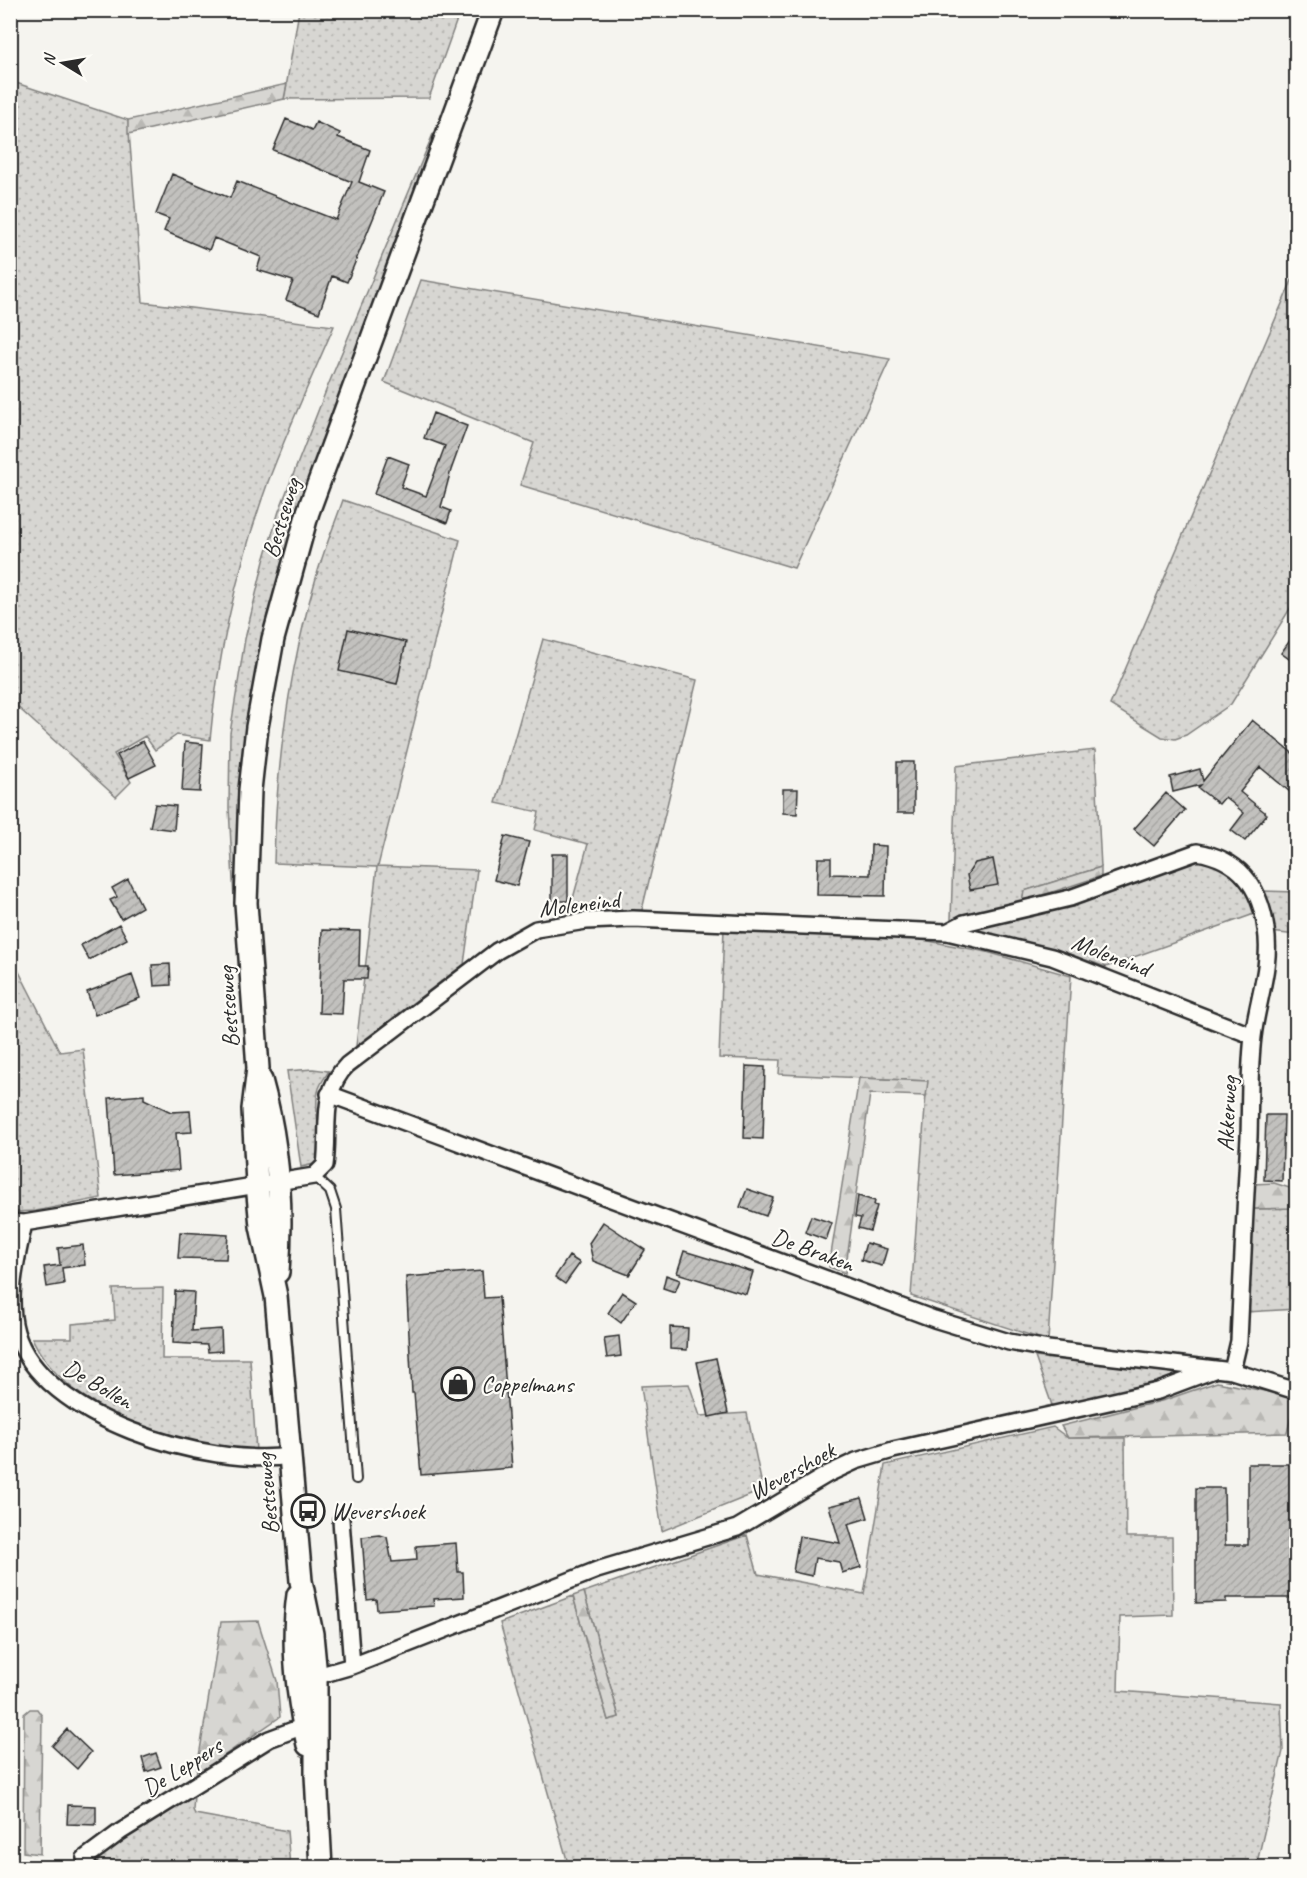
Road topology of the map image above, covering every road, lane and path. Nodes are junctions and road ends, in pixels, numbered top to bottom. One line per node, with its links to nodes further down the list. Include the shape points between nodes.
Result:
1 (493, 10): 7 (main road, Bestseweg, via 308,512 273,639 257,727 246,903 258,1068 253,1109)
2 (1237, 867): 3 (street, Moleneind, via 1218,856 1197,852 1070,898 964,923); 4 (street, Akkerweg, via 1259,901 1266,930 1266,974)
3 (947, 933): 4 (street, Moleneind, via 1052,957); 5 (street, Moleneind, via 633,919 536,929 497,951 348,1065 336,1076)
4 (1253, 1036): 9 (street, Akkerweg, via 1239,1341)
5 (329, 1094): 6 (street, Moleneind, via 325,1165); 9 (street, De Braken, via 934,1319 1048,1349)
6 (314, 1176): 7 (street); 12 (lane, via 330,1191 336,1209)
7 (267, 1183): 8 (street, De Bollen); 11 (main road, Bestseweg, via 261,1226 276,1296)
8 (17, 1222): 11 (street, De Bollen, via 15,1330 38,1374 55,1389 118,1424 178,1446 245,1459)
9 (1225, 1370): 10 (street, De Braken); 14 (street, Wevershoek, via 1158,1391 856,1461 737,1528 597,1570)
10 (1296, 1390)
11 (290, 1456): 15 (main road, Bestseweg, via 301,1581 312,1634)
12 (356, 1479)
13 (341, 1520): 14 (street)
14 (352, 1666): 15 (street, Wevershoek)
15 (307, 1679): 16 (main road, Bestseweg)
16 (310, 1723): 17 (street, De Leppers, via 268,1739 120,1832 86,1858); 18 (main road, Bestseweg)
17 (89, 1868)
18 (321, 1868)

